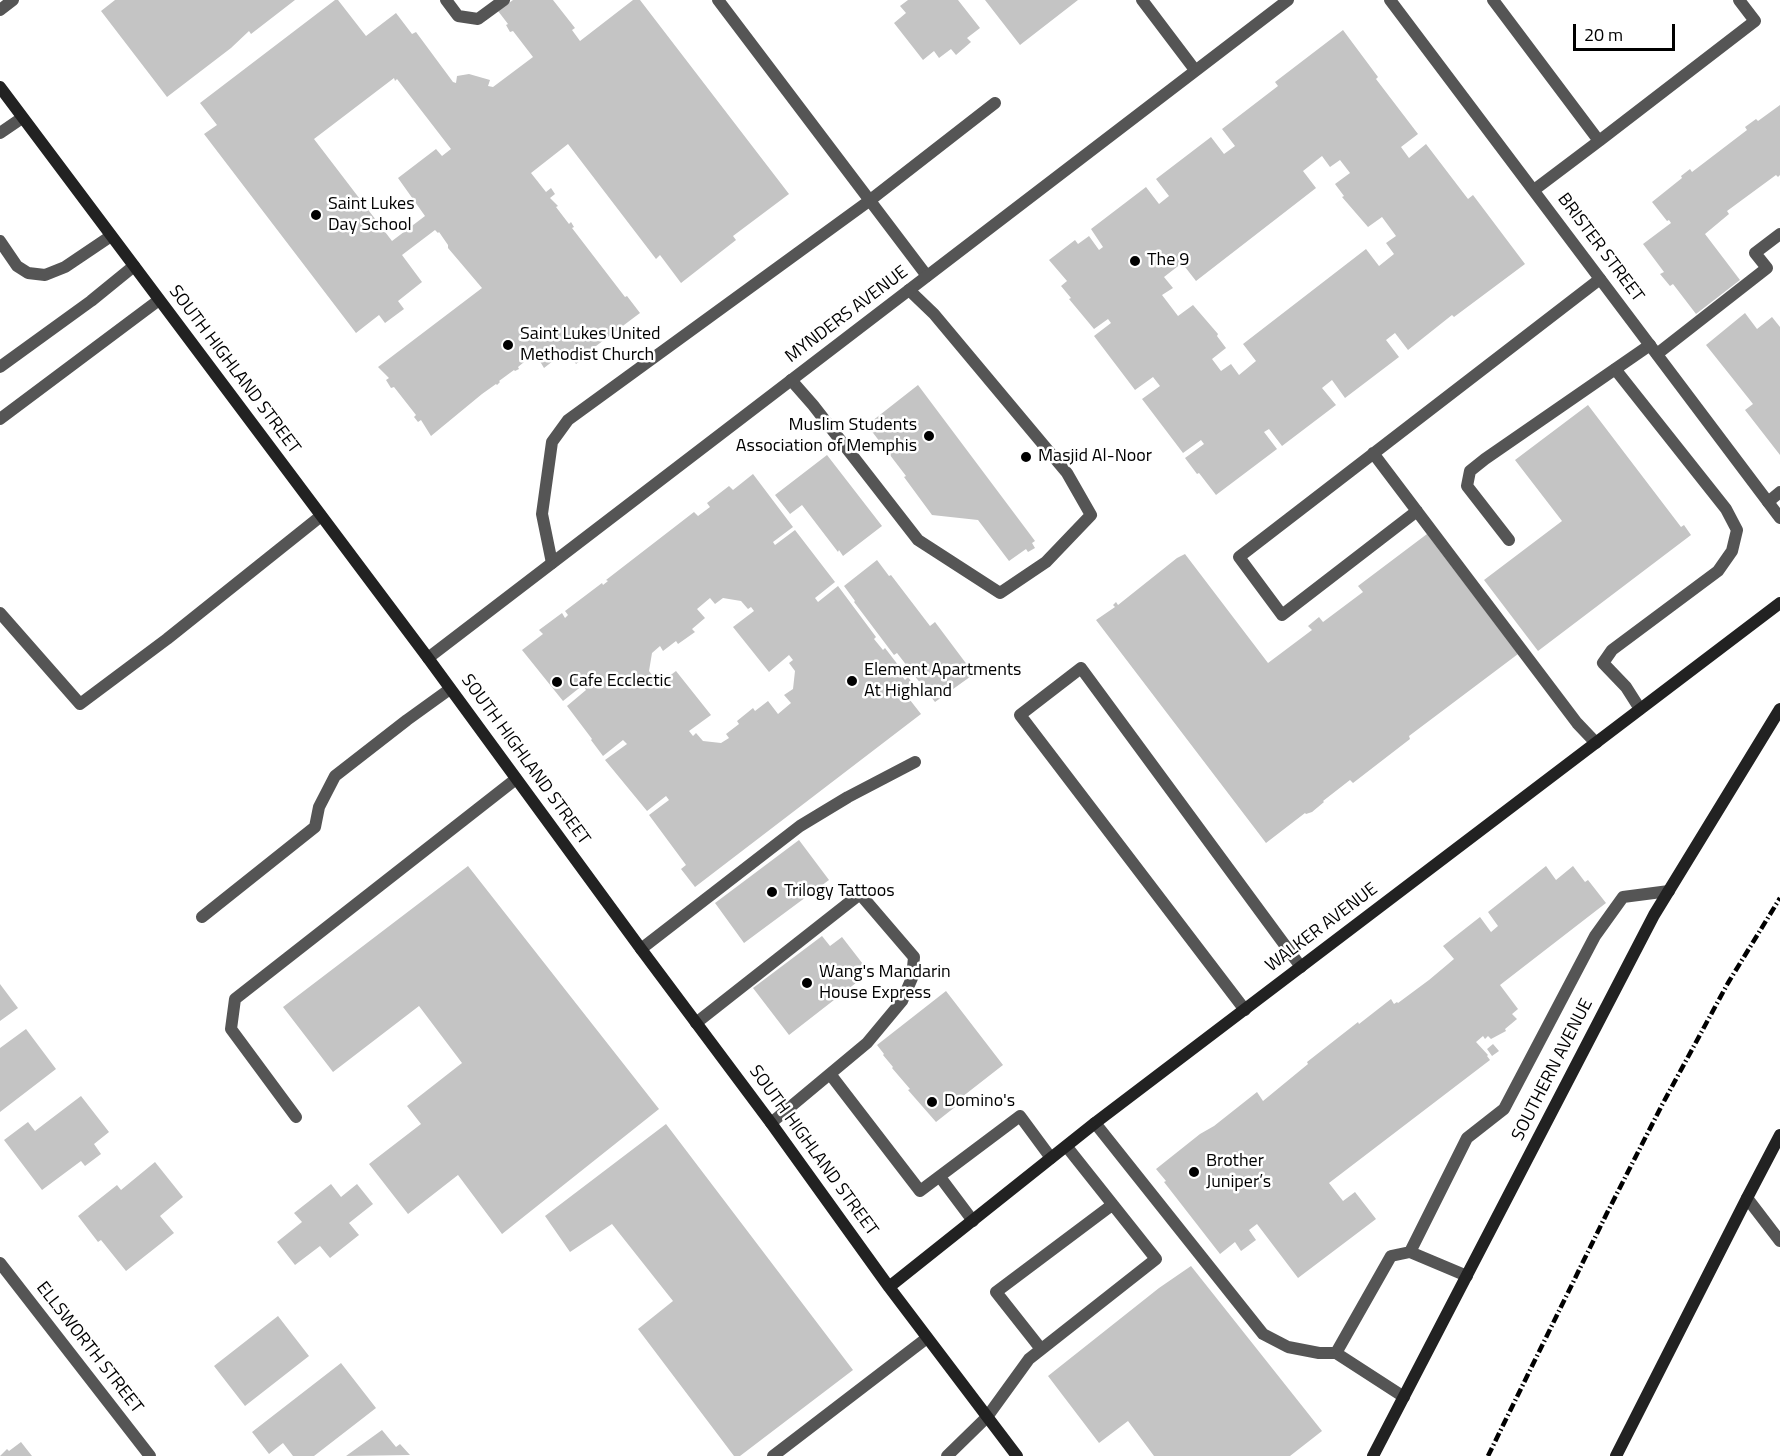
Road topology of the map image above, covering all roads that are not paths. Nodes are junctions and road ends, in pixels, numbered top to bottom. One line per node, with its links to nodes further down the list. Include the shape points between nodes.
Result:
1 (14, 0): 10 (street)
2 (446, 0): 3 (street, via 458,16 478,20)
3 (504, 0)
4 (718, 0): 18 (street)
5 (1142, 0): 11 (street)
6 (1288, 0): 11 (street, MYNDERS AVENUE)
7 (1390, 0): 17 (street, BRISTER STREET)
8 (1493, 0): 16 (street)
9 (1739, 0): 16 (street, via 1755,21)
10 (0, 10)
11 (1195, 70): 23 (street, MYNDERS AVENUE)
12 (0, 87): 14 (street, SOUTH HIGHLAND STREET)
13 (995, 103): 18 (street)
14 (22, 118): 15 (street); 20 (street, SOUTH HIGHLAND STREET)
15 (0, 133)
16 (1599, 141): 17 (street)
17 (1534, 190): 24 (street, BRISTER STREET)
18 (869, 201): 23 (street); 39 (street, via 568,420 552,442 542,514)
19 (1780, 234): 27 (street, via 1755,254 1767,268)
20 (111, 236): 21 (street, via 65,267 45,275 28,273 17,266); 22 (street, SOUTH HIGHLAND STREET)
21 (0, 241)
22 (134, 266): 26 (street, SOUTH HIGHLAND STREET); 28 (street)
23 (927, 276): 25 (street, MYNDERS AVENUE)
24 (1600, 279): 27 (street, BRISTER STREET); 32 (street)
25 (909, 290): 30 (street, MYNDERS AVENUE); 30 (street, via 934,314 1067,473 1091,515 1046,562 1000,593 918,540)
26 (159, 300): 31 (street); 36 (street, SOUTH HIGHLAND STREET)
27 (1653, 350): 29 (street); 34 (street, BRISTER STREET)
28 (0, 367)
29 (1615, 369): 38 (street, via 1470,471 1467,486); 44 (street, via 1726,509 1737,530 1732,551 1718,571 1612,650 1603,663)
30 (791, 380): 39 (street, MYNDERS AVENUE)
31 (0, 419)
32 (1372, 453): 35 (street); 35 (street, via 1239,557 1282,615)
33 (1780, 492): 34 (street)
34 (1768, 502): 37 (street, BRISTER STREET)
35 (1417, 511): 46 (street)
36 (321, 516): 41 (street, via 80,704); 42 (street, SOUTH HIGHLAND STREET)
37 (1780, 518)
38 (1509, 540)
39 (552, 563): 42 (street, MYNDERS AVENUE)
40 (1780, 603): 44 (street, WALKER AVENUE)
41 (0, 613)
42 (428, 658): 43 (street, SOUTH HIGHLAND STREET)
43 (450, 689): 48 (street, SOUTH HIGHLAND STREET); 50 (street, via 335,776 315,827)
44 (1640, 709): 46 (street, WALKER AVENUE)
45 (1780, 709): 49 (street, SOUTHERN AVENUE)
46 (1596, 743): 52 (street, WALKER AVENUE)
47 (915, 762): 51 (street, via 800,826)
48 (516, 779): 51 (street, SOUTH HIGHLAND STREET); 56 (street, via 235,999 231,1029)
49 (1669, 891): 67 (street, via 1623,897 1595,936 1504,1109 1467,1138); 69 (street, SOUTHERN AVENUE)
50 (202, 917)
51 (641, 949): 54 (street, SOUTH HIGHLAND STREET)
52 (1301, 967): 53 (street, WALKER AVENUE); 53 (street, via 1081,668 1020,715)
53 (1245, 1010): 58 (street, WALKER AVENUE)
54 (696, 1023): 55 (street, via 860,894 914,957 912,978 902,1000 867,1043); 57 (street, SOUTH HIGHLAND STREET)
55 (830, 1074): 57 (street); 62 (street, via 921,1191)
56 (296, 1117)
57 (771, 1123): 70 (street, SOUTH HIGHLAND STREET)
58 (1095, 1124): 60 (street, WALKER AVENUE); 73 (street, via 1263,1334 1288,1347)
59 (1780, 1135): 63 (street)
60 (1067, 1147): 61 (street, WALKER AVENUE); 64 (street)
61 (1052, 1158): 62 (street, via 1020,1116); 65 (street, WALKER AVENUE)
62 (940, 1177): 65 (street)
63 (1746, 1198): 66 (street); 81 (street)
64 (1112, 1205): 72 (street, via 1156,1259); 72 (street, via 996,1292)
65 (973, 1221): 70 (street, WALKER AVENUE)
66 (1780, 1241)
67 (1410, 1252): 69 (street); 73 (street, via 1391,1256)
68 (0, 1263): 76 (street, ELLSWORTH STREET)
69 (1467, 1276): 74 (street, SOUTHERN AVENUE)
70 (889, 1287): 71 (street, SOUTH HIGHLAND STREET)
71 (927, 1338): 75 (street, SOUTH HIGHLAND STREET); 77 (street)
72 (1041, 1349): 75 (street, via 1029,1359)
73 (1336, 1353): 74 (street)
74 (1404, 1397): 80 (street, SOUTHERN AVENUE)
75 (987, 1416): 78 (street); 79 (street, SOUTH HIGHLAND STREET)
76 (150, 1456)
77 (773, 1456)
78 (947, 1456)
79 (1017, 1456)
80 (1373, 1456)
81 (1616, 1456)

